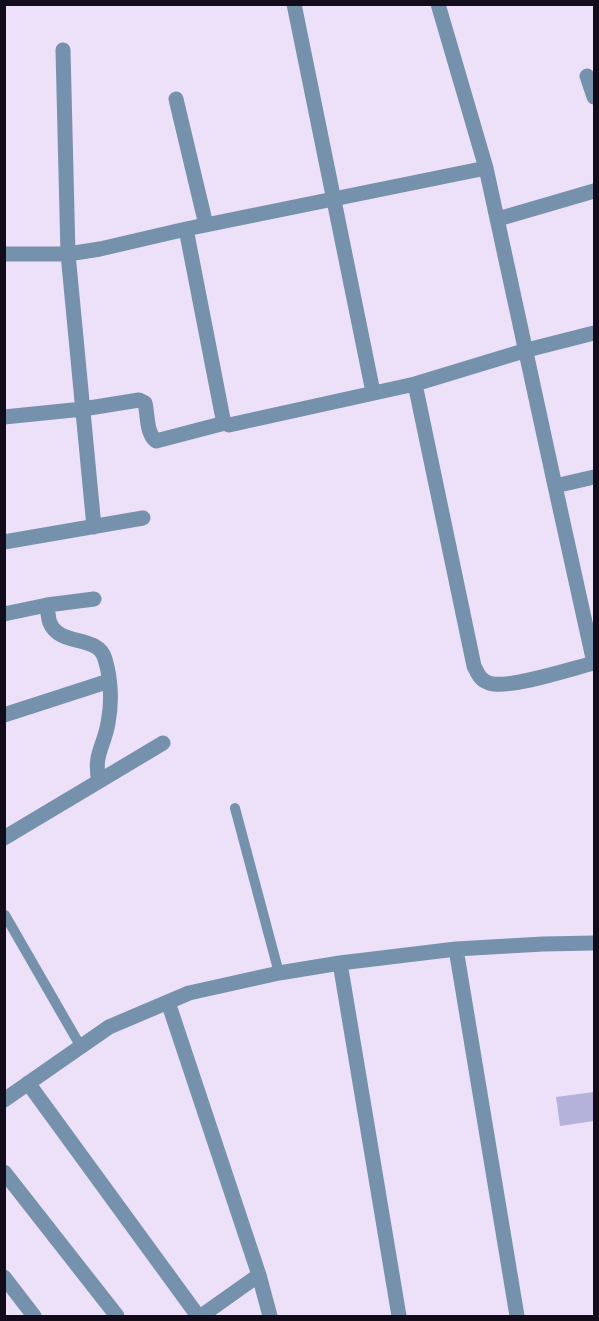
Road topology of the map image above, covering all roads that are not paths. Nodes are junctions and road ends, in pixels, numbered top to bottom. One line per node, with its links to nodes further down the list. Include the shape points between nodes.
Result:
1 (294, 4): 9 (street)
2 (438, 4): 7 (street)
3 (63, 50): 14 (street)
4 (587, 76): 5 (street)
5 (594, 97)
6 (176, 99): 11 (street)
7 (486, 168): 9 (street); 10 (street)
8 (594, 191): 10 (street)
9 (332, 199): 11 (street); 18 (street)
10 (498, 219): 16 (street)
11 (206, 225): 12 (street)
12 (186, 229): 14 (street); 21 (street)
13 (4, 254): 14 (street)
14 (68, 254): 19 (street)
15 (594, 333): 16 (street)
16 (526, 350): 17 (street); 23 (street)
17 (415, 384): 18 (street); 30 (street, via 474,666 480,678 506,685 594,663)
18 (373, 392): 21 (street, via 232,425)
19 (83, 409): 20 (street); 21 (street, via 142,400 156,441); 25 (street)
20 (4, 417)
21 (225, 423)
22 (594, 477): 23 (street)
23 (555, 486): 30 (street)
24 (143, 518): 25 (street)
25 (94, 527): 26 (street)
26 (4, 542)
27 (94, 599): 28 (street)
28 (47, 605): 29 (street); 31 (street, via 50,623 61,635 99,648)
29 (4, 614)
30 (591, 633)
31 (110, 681): 32 (street); 34 (street, via 108,725 96,768)
32 (4, 715)
33 (163, 743): 34 (street)
34 (99, 781): 36 (street)
35 (236, 808): 41 (lane)
36 (4, 838)
37 (5, 915): 43 (lane)
38 (594, 943): 39 (street)
39 (456, 949): 40 (street); 54 (street)
40 (340, 963): 41 (street); 53 (street)
41 (279, 973): 42 (street, via 189,993)
42 (168, 1002): 43 (street, via 110,1027); 47 (street)
43 (81, 1047): 44 (street)
44 (28, 1083): 45 (street); 51 (street)
45 (4, 1100)
46 (4, 1172): 50 (street)
47 (259, 1275): 51 (street); 52 (street)
48 (4, 1277): 49 (street)
49 (34, 1317)
50 (117, 1317)
51 (200, 1317)
52 (270, 1317)
53 (399, 1317)
54 (517, 1317)

